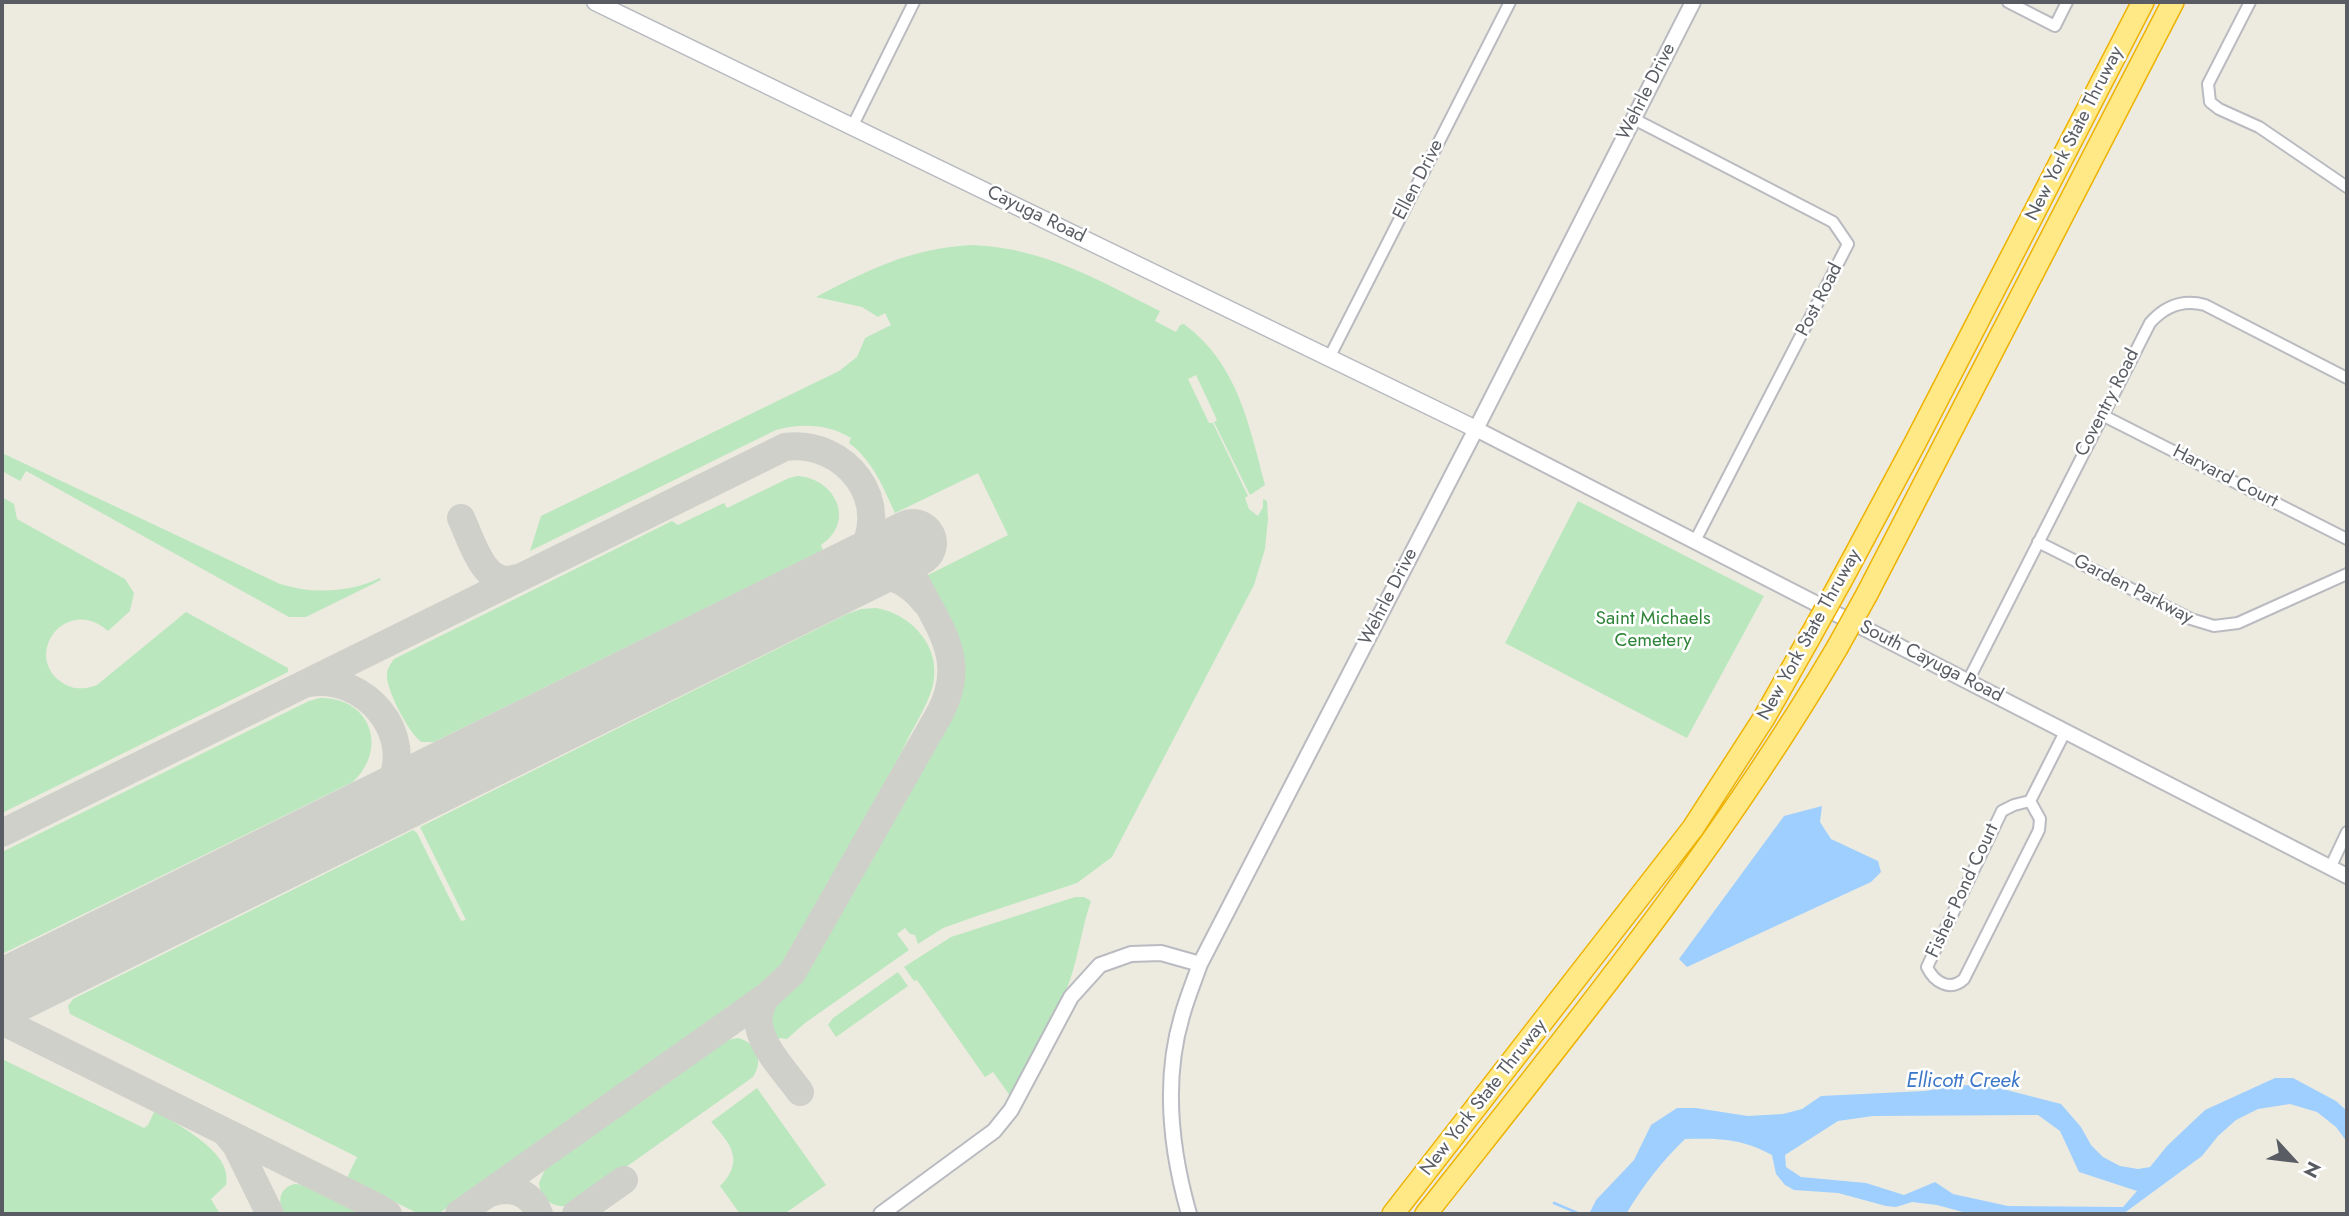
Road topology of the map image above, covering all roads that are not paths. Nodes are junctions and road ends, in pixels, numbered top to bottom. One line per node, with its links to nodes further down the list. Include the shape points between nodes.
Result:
1 (595, 2): 11 (main road, Cayuga Road)
2 (1510, 2): 13 (street, Ellen Drive)
3 (1693, 2): 10 (street, Wehrle Drive)
4 (2008, 2): 5 (street, via 2055,26)
5 (2067, 2)
6 (2143, 2): 30 (highway, New York State Thruway, bridge, via 1841,581 1764,718 1693,828)
7 (2173, 2): 31 (highway, New York State Thruway, bridge, via 1867,594 1794,720 1739,804)
8 (2250, 2): 12 (street, via 2208,84 2210,102 2259,127)
9 (908, 4): 11 (street)
10 (1634, 119): 16 (street, Wehrle Drive); 18 (street, Post Road, via 1832,222 1849,244)
11 (853, 125): 13 (main road, Cayuga Road)
12 (2347, 187)
13 (1329, 358): 16 (main road, Cayuga Road)
14 (2347, 377): 15 (street, Coventry Road, via 2205,304 2187,302 2168,308 2150,323)
15 (2102, 415): 17 (street, Harvard Court); 19 (street, Coventry Road)
16 (1476, 429): 18 (street, South Cayuga Road); 27 (street, Wehrle Drive)
17 (2347, 540)
18 (1695, 541): 21 (street, South Cayuga Road)
19 (2038, 542): 20 (street, Garden Parkway, via 2191,619 2214,626 2238,623); 21 (street, Coventry Road)
20 (2347, 574)
21 (1968, 681): 22 (street, South Cayuga Road)
22 (2066, 732): 23 (street); 25 (street, South Cayuga Road)
23 (2030, 801): 23 (street, Fisher Pond Court, via 2040,819 2039,830 1964,979 1957,985 1941,983 1927,967 2002,811)
24 (2347, 832): 25 (street)
25 (2330, 868): 26 (street, South Cayuga Road)
26 (2347, 876)
27 (1200, 964): 28 (street, via 1161,953 1131,954 1100,965 1071,997 994,1131); 29 (street, Wehrle Drive, via 1181,1017 1171,1120)
28 (881, 1214)
29 (1189, 1214)
30 (1392, 1214)
31 (1426, 1214)

